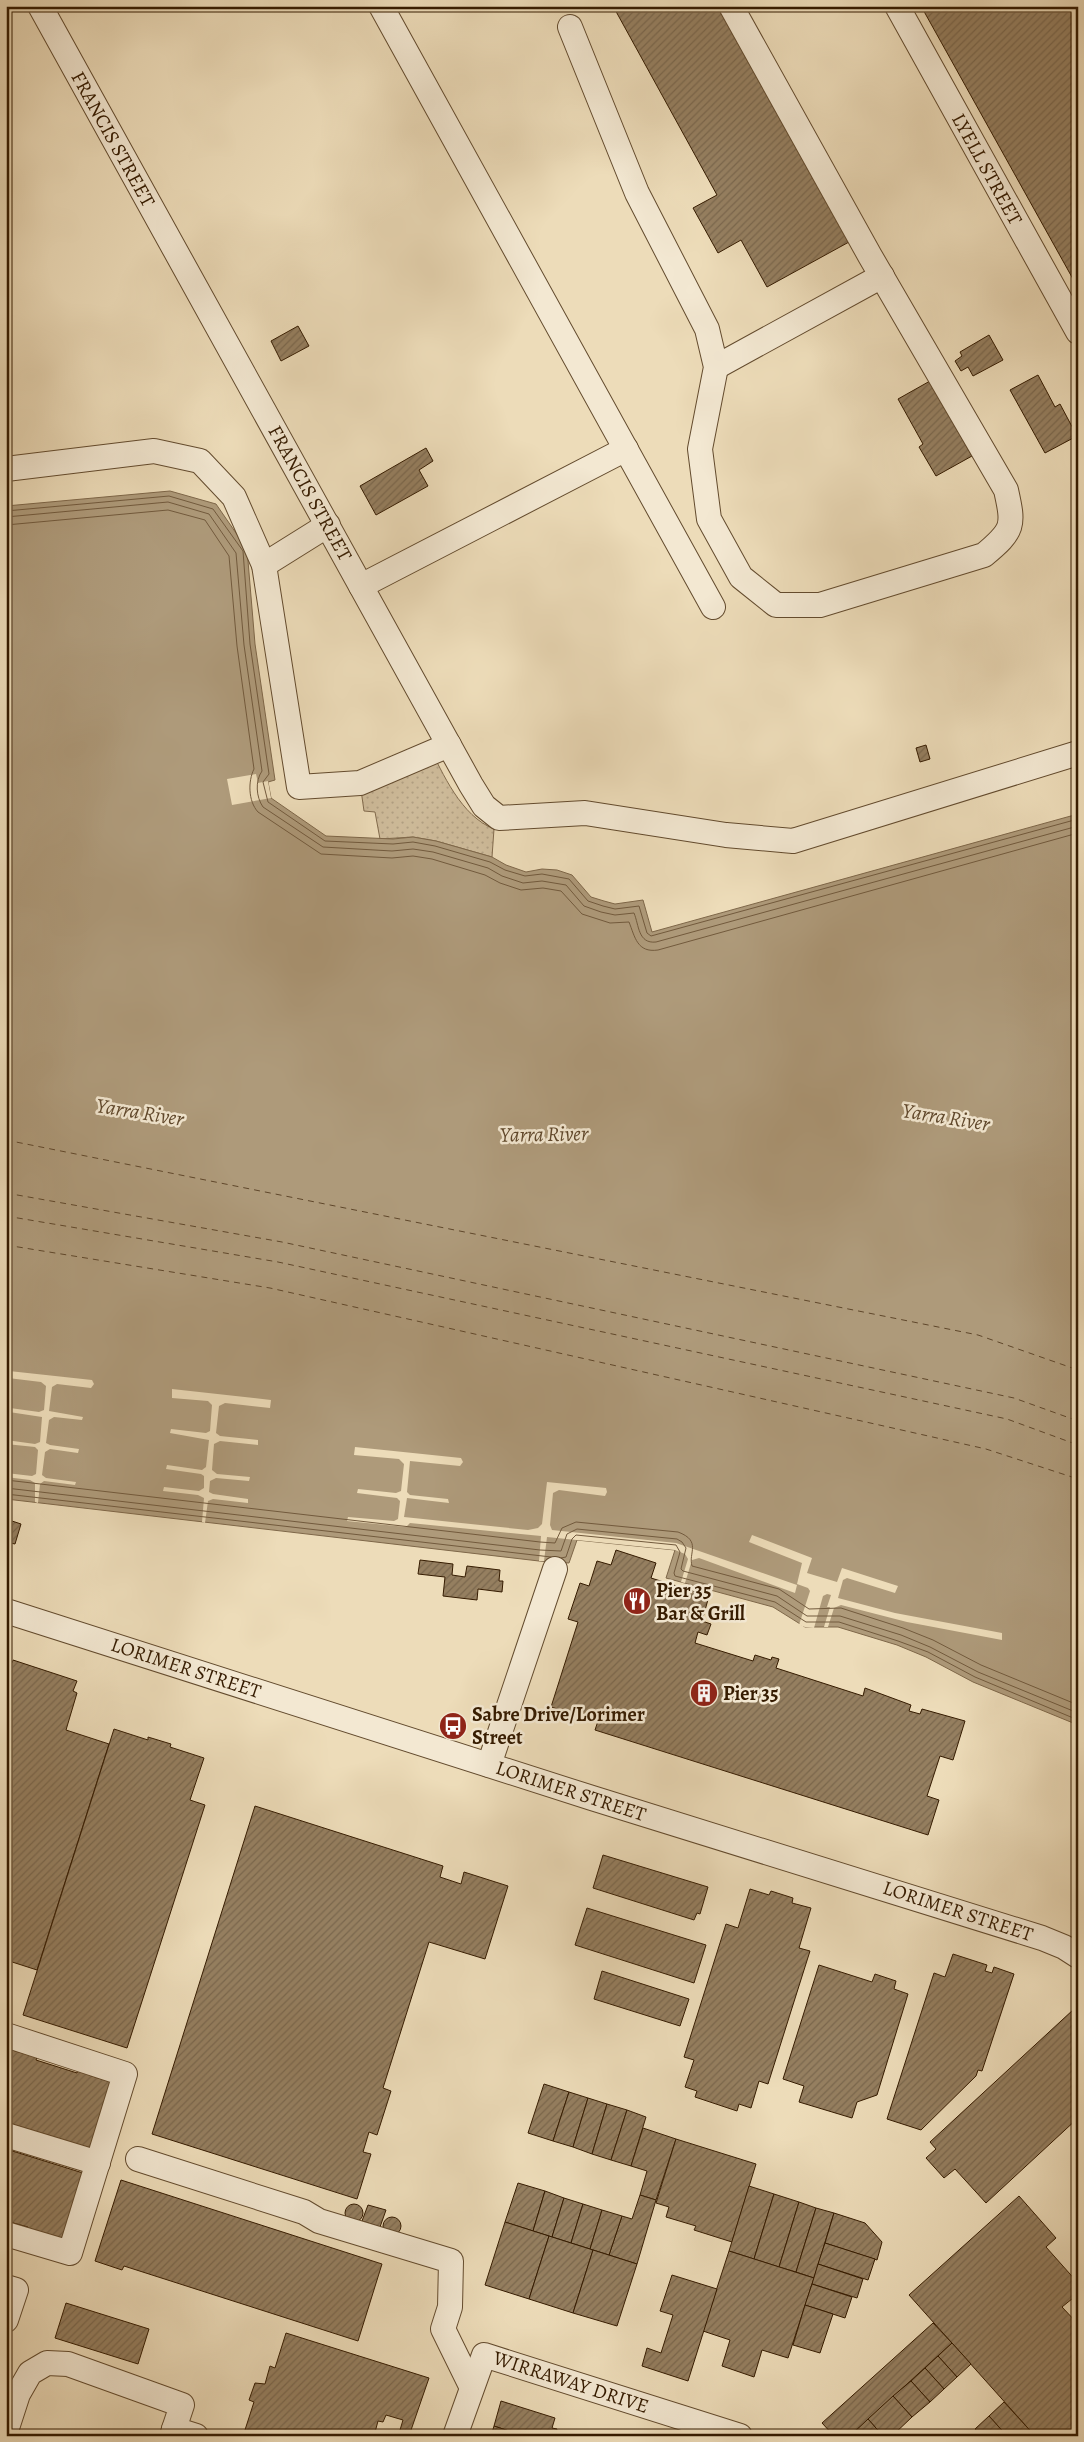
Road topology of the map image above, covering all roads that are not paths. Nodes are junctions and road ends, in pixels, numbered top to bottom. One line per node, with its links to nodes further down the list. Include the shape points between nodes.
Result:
1 (40, 6): 11 (street, FRANCIS STREET)
2 (381, 6): 9 (street)
3 (731, 6): 6 (street)
4 (896, 6): 7 (street, LYELL STREET)
5 (570, 27): 8 (street, via 637,193 707,329)
6 (882, 276): 8 (street); 8 (street, via 1006,490 1013,518 1003,539 984,554 820,605 776,605 741,577 709,518 700,449)
7 (1078, 332)
8 (716, 366)
9 (626, 449): 13 (street); 14 (street)
10 (6, 469): 12 (street, via 154,451 200,461 234,498)
11 (328, 525): 12 (street); 13 (street, FRANCIS STREET)
12 (264, 565): 15 (street, via 299,786 360,783)
13 (361, 586): 15 (street, FRANCIS STREET)
14 (713, 607)
15 (449, 745): 16 (street, FRANCIS STREET, via 484,806 499,818 585,813 726,835 793,841)
16 (1078, 754)
17 (554, 1569): 19 (street)
18 (6, 1611): 19 (street, LORIMER STREET)
19 (490, 1765): 20 (street, LORIMER STREET, via 1042,1938)
20 (1078, 1956)
21 (6, 2035): 24 (street, via 125,2074)
22 (6, 2135): 24 (street)
23 (138, 2159): 28 (street, via 304,2212 319,2221 450,2261 450,2307 443,2330)
24 (98, 2163): 25 (street, via 70,2253)
25 (6, 2234)
26 (6, 2287): 27 (street, via 16,2290)
27 (6, 2320)
28 (471, 2386): 31 (street, WIRRAWAY DRIVE); 32 (street, WIRRAWAY DRIVE, via 484,2355)
29 (6, 2431): 30 (street, via 18,2394 30,2373 47,2363 68,2364 182,2405)
30 (180, 2433)
31 (455, 2436)
32 (740, 2436)

